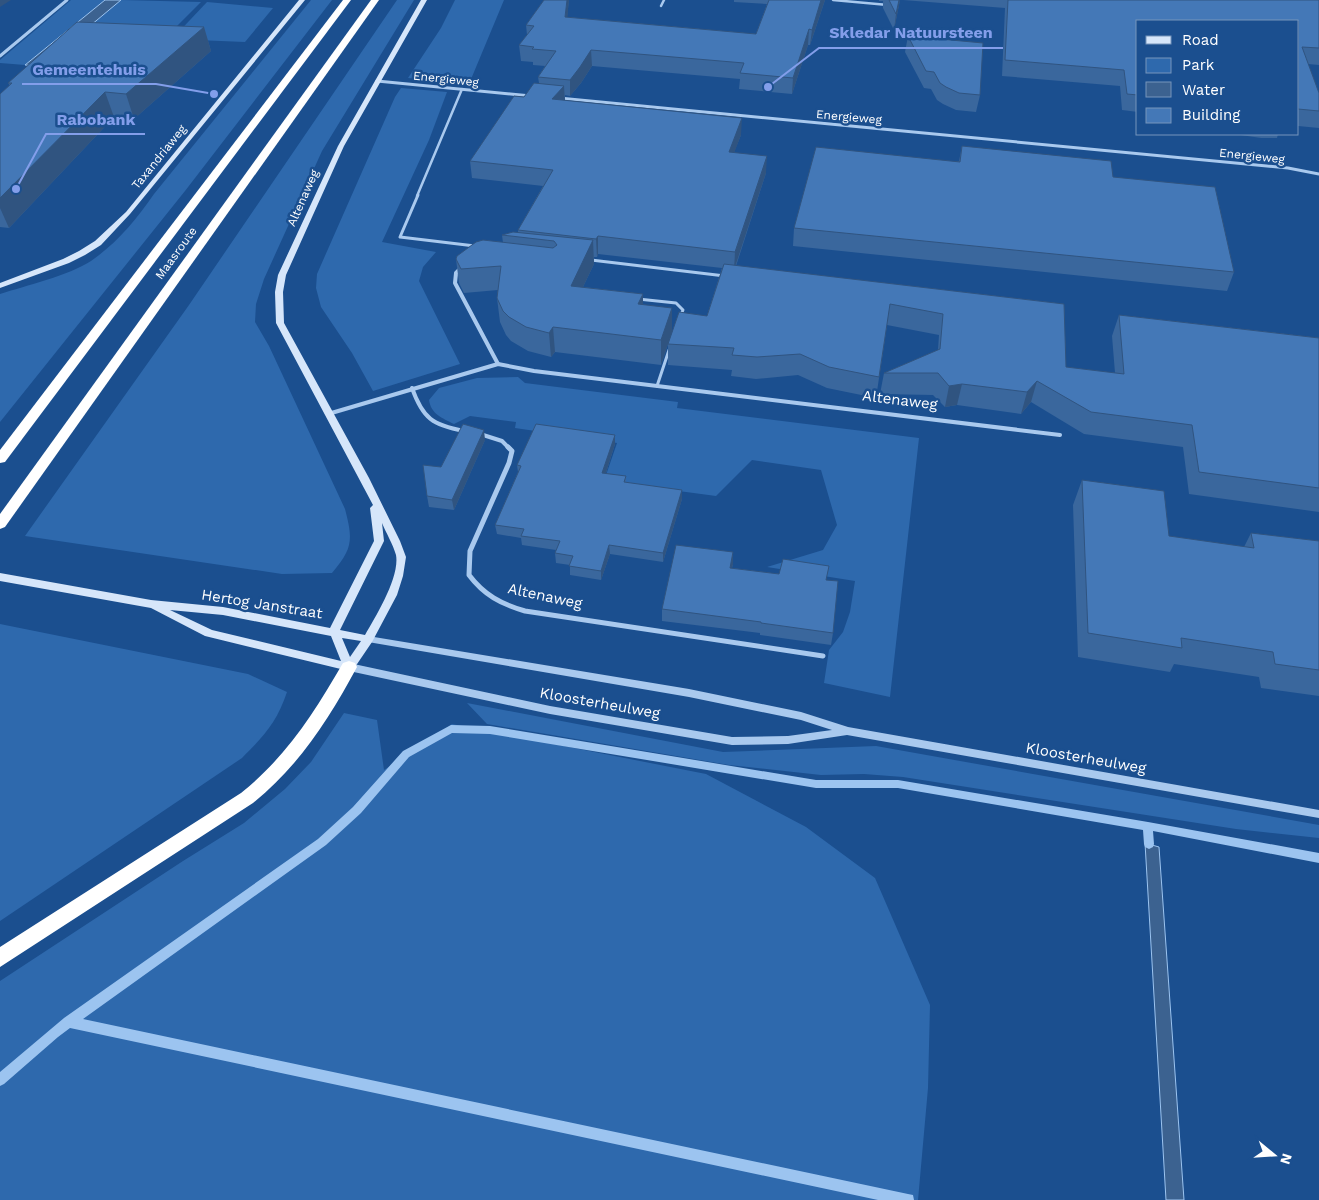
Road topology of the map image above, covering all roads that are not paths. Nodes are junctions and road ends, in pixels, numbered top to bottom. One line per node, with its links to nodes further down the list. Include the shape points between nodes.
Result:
1 (67, 0): 10 (street)
2 (302, 0): 20 (main road, Taxandriaweg, via 128,213 98,243 66,262)
3 (347, 0): 29 (highway, Maasroute)
4 (375, 0): 31 (highway, Maasroute)
5 (424, 0): 11 (main road, Altenaweg)
6 (664, 0): 9 (lane)
7 (833, 0): 8 (lane, via 888,5)
8 (890, 0)
9 (661, 6)
10 (0, 56)
11 (377, 81): 12 (street, Energieweg); 27 (main road, Altenaweg, via 341,146 282,275 279,292 280,323)
12 (462, 89): 13 (street, Energieweg); 16 (lane, via 400,237)
13 (541, 97)
14 (551, 98): 15 (street, Energieweg, via 1268,166)
15 (1319, 174)
16 (478, 247)
17 (586, 259): 19 (lane)
18 (465, 263): 24 (street, via 456,273 455,284)
19 (732, 277)
20 (0, 286)
21 (637, 298): 22 (lane, via 676,303 683,310)
22 (680, 320)
23 (670, 348): 25 (lane)
24 (498, 364): 25 (street, Altenaweg); 26 (street, Altenaweg)
25 (657, 386): 28 (street, Altenaweg)
26 (412, 388): 27 (street, Altenaweg); 36 (street, Altenaweg, via 423,415 435,424 502,441 512,450 470,550 469,575 487,596 524,611)
27 (328, 414): 30 (main road, Altenaweg)
28 (1060, 435)
29 (0, 459)
30 (374, 502): 34 (main road, Altenaweg, via 379,541); 35 (main road, Altenaweg, via 401,557 392,595)
31 (4, 518)
32 (0, 577): 33 (main road, Hertog Janstraat)
33 (151, 604): 34 (main road, Hertog Janstraat, via 223,611); 37 (main road, Hertog Janstraat, via 209,633)
34 (334, 631): 35 (main road, Hertog Janstraat); 37 (main road)
35 (368, 639): 37 (main road, Altenaweg); 38 (street, Kloosterheulweg, via 689,693 800,716)
36 (823, 656)
37 (349, 668): 38 (street, Kloosterheulweg, via 550,710 732,740 788,740); 40 (highway, via 318,720 286,762 262,786)
38 (848, 732): 39 (street, Kloosterheulweg)
39 (1319, 814)
40 (0, 958)

